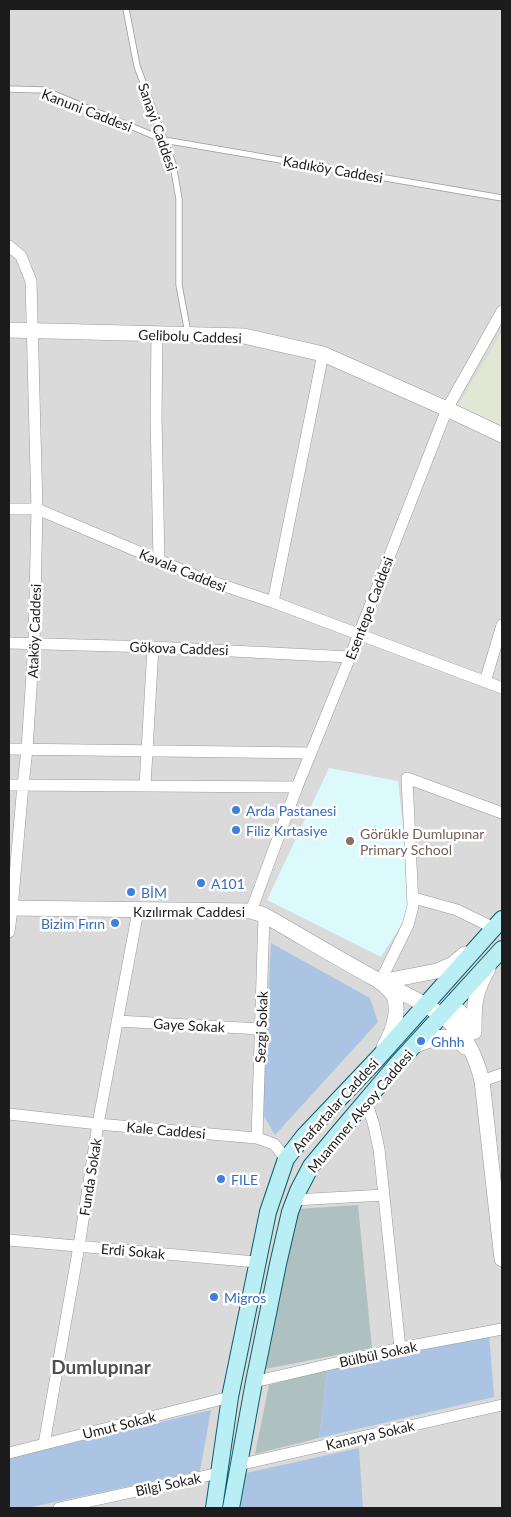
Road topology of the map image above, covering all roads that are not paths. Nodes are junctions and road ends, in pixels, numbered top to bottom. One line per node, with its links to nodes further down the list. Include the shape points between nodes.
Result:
1 (126, 9): 3 (lane, Sanayi Caddesi, via 137,66)
2 (9, 89): 3 (lane, Kanuni Caddesi, via 44,90)
3 (164, 140): 4 (lane, Kadıköy Caddesi); 10 (lane, Sanayi Caddesi, via 173,164 179,199 179,286)
4 (502, 198)
5 (9, 246): 8 (street, Ataköy Caddesi, via 21,256 31,281)
6 (502, 312): 12 (street, Esentepe Caddesi)
7 (9, 330): 8 (street, Gelibolu Caddesi)
8 (32, 330): 9 (street, Gelibolu Caddesi); 15 (street, Ataköy Caddesi)
9 (158, 334): 10 (street, Gelibolu Caddesi); 16 (street)
10 (188, 336): 11 (street, Gelibolu Caddesi, via 244,336)
11 (323, 354): 12 (street, Gelibolu Caddesi); 17 (street)
12 (447, 408): 13 (street, Gelibolu Caddesi); 19 (street, Esentepe Caddesi)
13 (502, 436)
14 (9, 509): 15 (street, Kavala Caddesi)
15 (37, 509): 16 (street, Kavala Caddesi); 21 (street, Ataköy Caddesi)
16 (159, 561): 17 (street, Kavala Caddesi)
17 (273, 602): 19 (street, Kavala Caddesi)
18 (502, 625): 24 (street)
19 (359, 634): 23 (street, Esentepe Caddesi); 24 (street, Kavala Caddesi)
20 (9, 643): 21 (street, Gökova Caddesi)
21 (34, 643): 22 (street, Gökova Caddesi); 26 (street, Ataköy Caddesi)
22 (153, 647): 23 (street, Gökova Caddesi); 28 (street)
23 (350, 657): 29 (street, Esentepe Caddesi)
24 (486, 682): 25 (street, Kavala Caddesi)
25 (502, 688)
26 (27, 749): 27 (street); 28 (street); 31 (street, Ataköy Caddesi)
27 (9, 750)
28 (147, 750): 29 (street); 32 (street)
29 (311, 753): 33 (street, Esentepe Caddesi)
30 (9, 785): 31 (street)
31 (23, 785): 32 (street); 36 (street, Ataköy Caddesi)
32 (145, 786): 33 (street)
33 (297, 787): 38 (street, Esentepe Caddesi)
34 (502, 813): 35 (street, via 407,778)
35 (414, 898): 39 (street); 42 (street, via 410,919)
36 (11, 909): 37 (street, Kızılırmak Caddesi); 40 (street, Ataköy Caddesi)
37 (138, 911): 38 (street, Kızılırmak Caddesi); 45 (street, Funda Sokak)
38 (258, 913): 42 (street, Kızılırmak Caddesi); 46 (street, Sezgi Sokak)
39 (498, 924): 42 (street, via 453,964 437,971); 43 (main road, Anafartalar Caddesi)
40 (9, 932)
41 (499, 952): 44 (main road); 47 (street, via 479,984)
42 (380, 982): 43 (street, Kızılırmak Caddesi); 49 (street, via 393,995 396,1007 390,1036)
43 (425, 1005): 44 (street, Kızılırmak Caddesi); 49 (main road, Anafartalar Caddesi)
44 (447, 1010): 47 (street, via 464,1016); 48 (main road, Muammer Aksoy Caddesi); 50 (street, via 470,1046)
45 (117, 1021): 46 (street, Gaye Sokak); 54 (street, Funda Sokak)
46 (261, 1029): 55 (street, Sezgi Sokak)
47 (474, 1032): 50 (street)
48 (414, 1046): 50 (street, via 440,1037 452,1038 462,1043); 52 (main road, Muammer Aksoy Caddesi)
49 (378, 1058): 56 (main road, Anafartalar Caddesi)
50 (481, 1074): 51 (street); 61 (street)
51 (502, 1074)
52 (366, 1101): 57 (street, via 374,1122); 58 (main road, Muammer Aksoy Caddesi, via 311,1166)
53 (9, 1114): 54 (street, Kale Caddesi)
54 (98, 1124): 55 (street, Kale Caddesi); 60 (street, Funda Sokak)
55 (257, 1138): 56 (street, Kale Caddesi, via 274,1144)
56 (286, 1159): 62 (main road, Anafartalar Caddesi, via 268,1212)
57 (384, 1195): 58 (street); 64 (street)
58 (294, 1200): 65 (main road, Muammer Aksoy Caddesi)
59 (9, 1240): 60 (street, Erdi Sokak)
60 (79, 1246): 62 (street, Erdi Sokak); 68 (street, Funda Sokak)
61 (502, 1259)
62 (258, 1262): 66 (main road, Anafartalar Caddesi)
63 (502, 1329): 64 (street, Bülbül Sokak)
64 (400, 1348): 65 (street, Bülbül Sokak)
65 (254, 1382): 70 (main road, Muammer Aksoy Caddesi)
66 (230, 1397): 68 (street, Umut Sokak); 71 (main road, Anafartalar Caddesi)
67 (502, 1405): 70 (street, Kanarya Sokak)
68 (44, 1444): 69 (street, Umut Sokak)
69 (9, 1453)
70 (238, 1465): 74 (main road, Muammer Aksoy Caddesi)
71 (219, 1474): 72 (street, Bilgi Sokak); 73 (main road, Anafartalar Caddesi)
72 (59, 1508)
73 (214, 1508)
74 (231, 1508)

